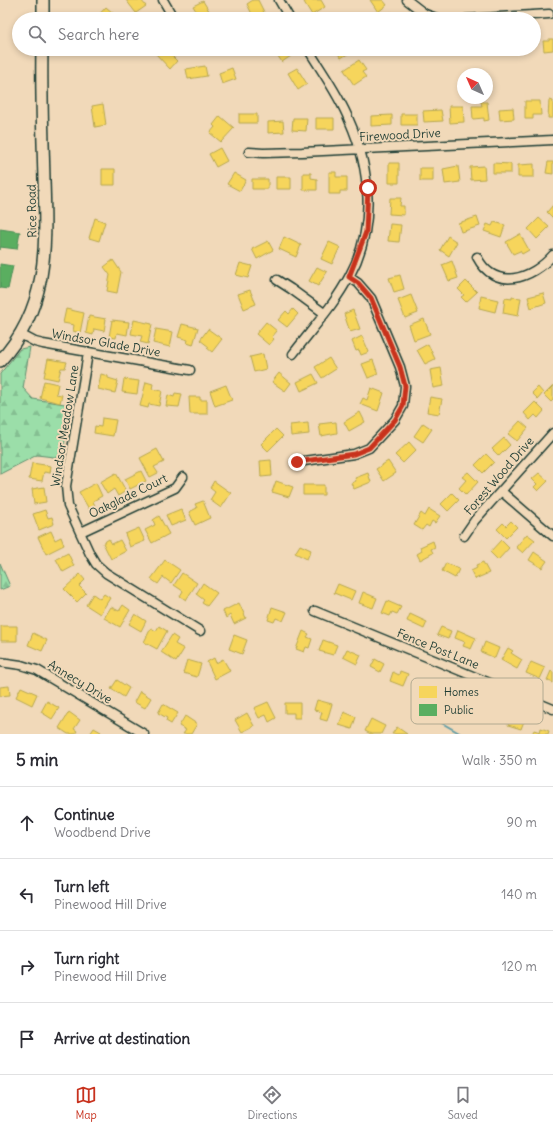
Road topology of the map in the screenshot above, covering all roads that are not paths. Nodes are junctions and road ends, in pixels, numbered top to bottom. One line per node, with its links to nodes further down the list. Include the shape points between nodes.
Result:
1 (44, 0): 5 (street)
2 (163, 0): 6 (street)
3 (279, 0): 7 (street)
4 (407, 0): 8 (street)
5 (43, 12)
6 (170, 12)
7 (286, 12)
8 (422, 12)
9 (541, 14): 10 (street)
10 (549, 14)
11 (42, 56): 21 (street, Rice Road, via 45,258 37,298)
12 (312, 56): 14 (street, via 349,119)
13 (553, 140): 14 (street, Firewood Drive)
14 (360, 148): 15 (street, Firewood Drive); 18 (street, via 368,188 366,232)
15 (249, 152)
16 (553, 255): 17 (street, via 538,270 512,278 492,274 482,266)
17 (477, 257)
18 (349, 277): 20 (street); 27 (street, via 371,298 400,367 405,386 403,406 395,420 369,448 354,454)
19 (276, 280): 20 (street)
20 (324, 313): 23 (street)
21 (20, 334): 22 (street, Windsor Glade Drive, via 35,342); 24 (street, Rice Road)
22 (88, 353): 25 (street, Windsor Glade Drive); 30 (street, Windsor Meadow Lane, via 66,486 68,506)
23 (293, 354)
24 (0, 361)
25 (190, 370)
26 (553, 433): 29 (street, Forest Wood Drive)
27 (297, 462)
28 (183, 477): 30 (street, Oakglade Court, via 175,488)
29 (501, 491): 31 (street, Forest Wood Drive); 32 (street)
30 (81, 532): 34 (street, Windsor Meadow Lane, via 93,560 106,573)
31 (464, 536)
32 (553, 536)
33 (315, 611): 36 (street, Fence Post Lane)
34 (200, 631)
35 (0, 662): 39 (street, Annecy Drive, via 37,670)
36 (478, 678)
37 (543, 705): 38 (street, Fence Post Lane)
38 (553, 709)
39 (144, 734)

